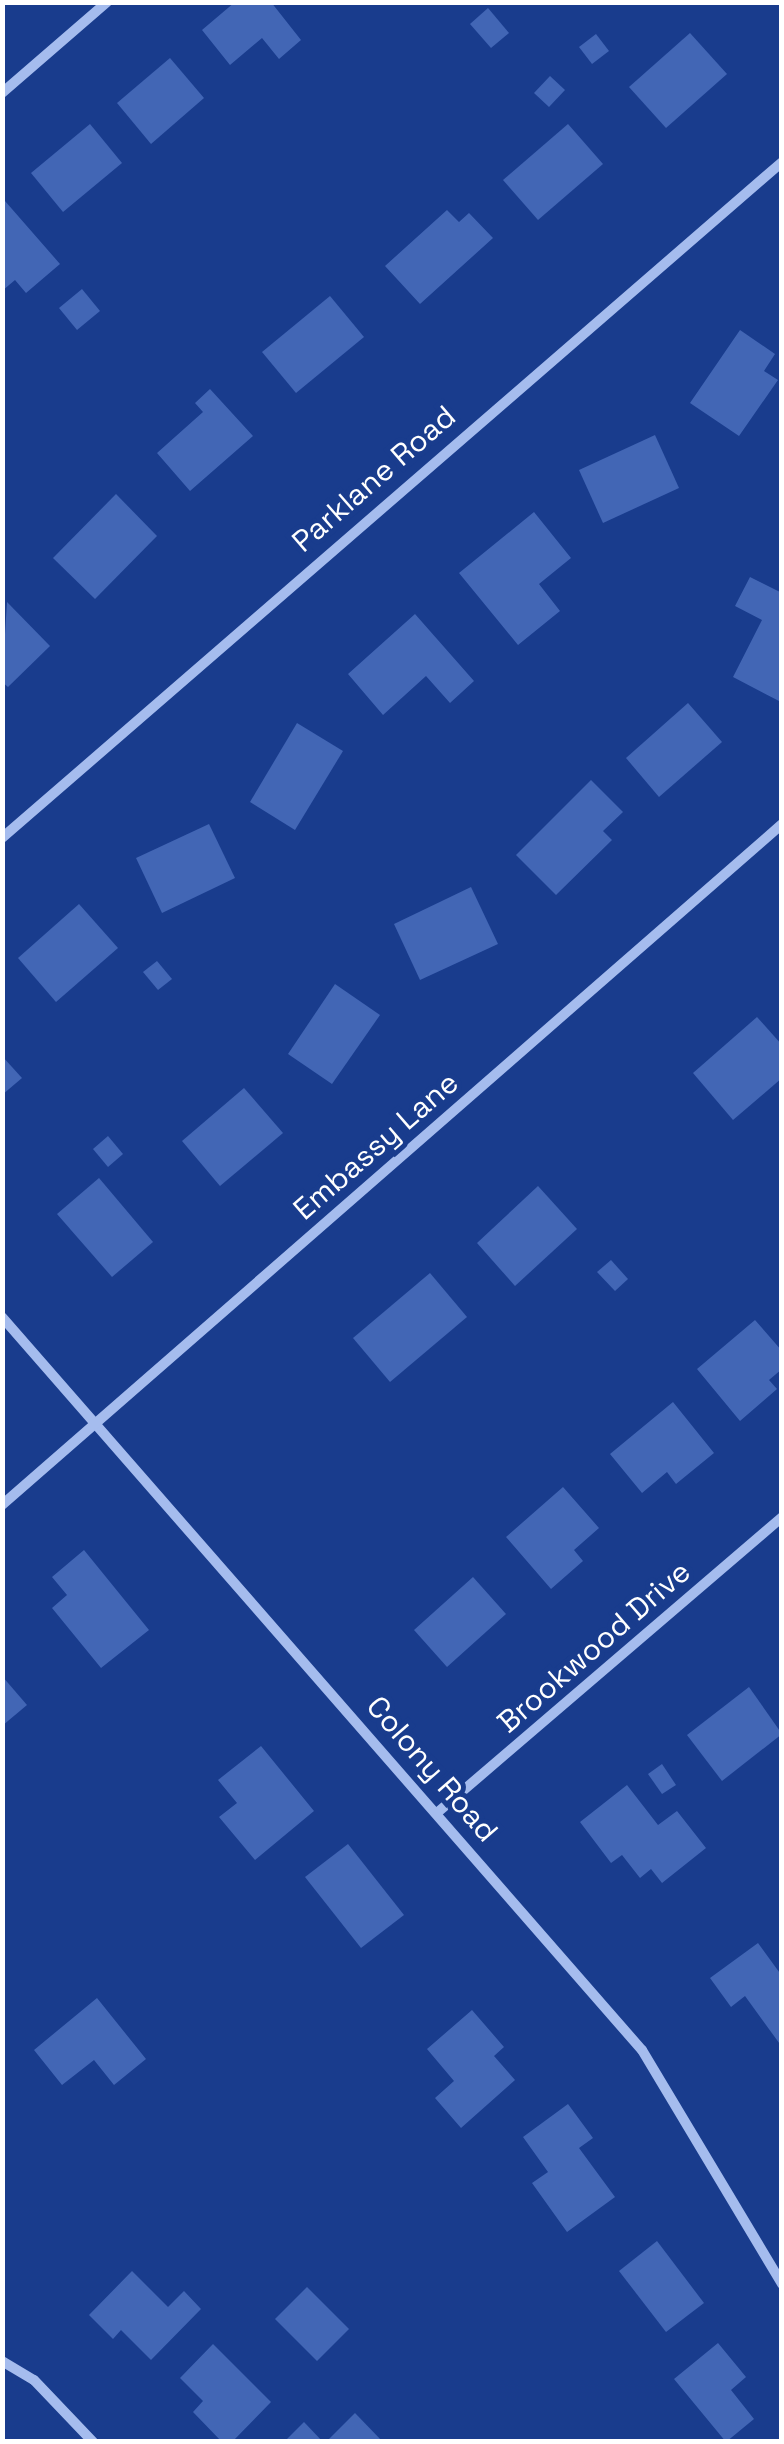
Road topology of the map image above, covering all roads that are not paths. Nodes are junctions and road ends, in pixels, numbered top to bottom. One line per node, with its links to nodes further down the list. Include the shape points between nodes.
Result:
1 (106, 2): 2 (street)
2 (2, 94)
3 (782, 162): 5 (street, Parklane Road)
4 (782, 824): 7 (street, Embassy Lane)
5 (2, 838)
6 (2, 1317): 7 (street, Colony Road)
7 (96, 1423): 8 (street, Embassy Lane); 10 (street, Colony Road)
8 (2, 1504)
9 (782, 1517): 10 (street, Brookwood Drive)
10 (438, 1812): 11 (street, Colony Road, via 642,2050)
11 (782, 2284)
12 (2, 2361): 13 (street, via 34,2380)
13 (93, 2442)

